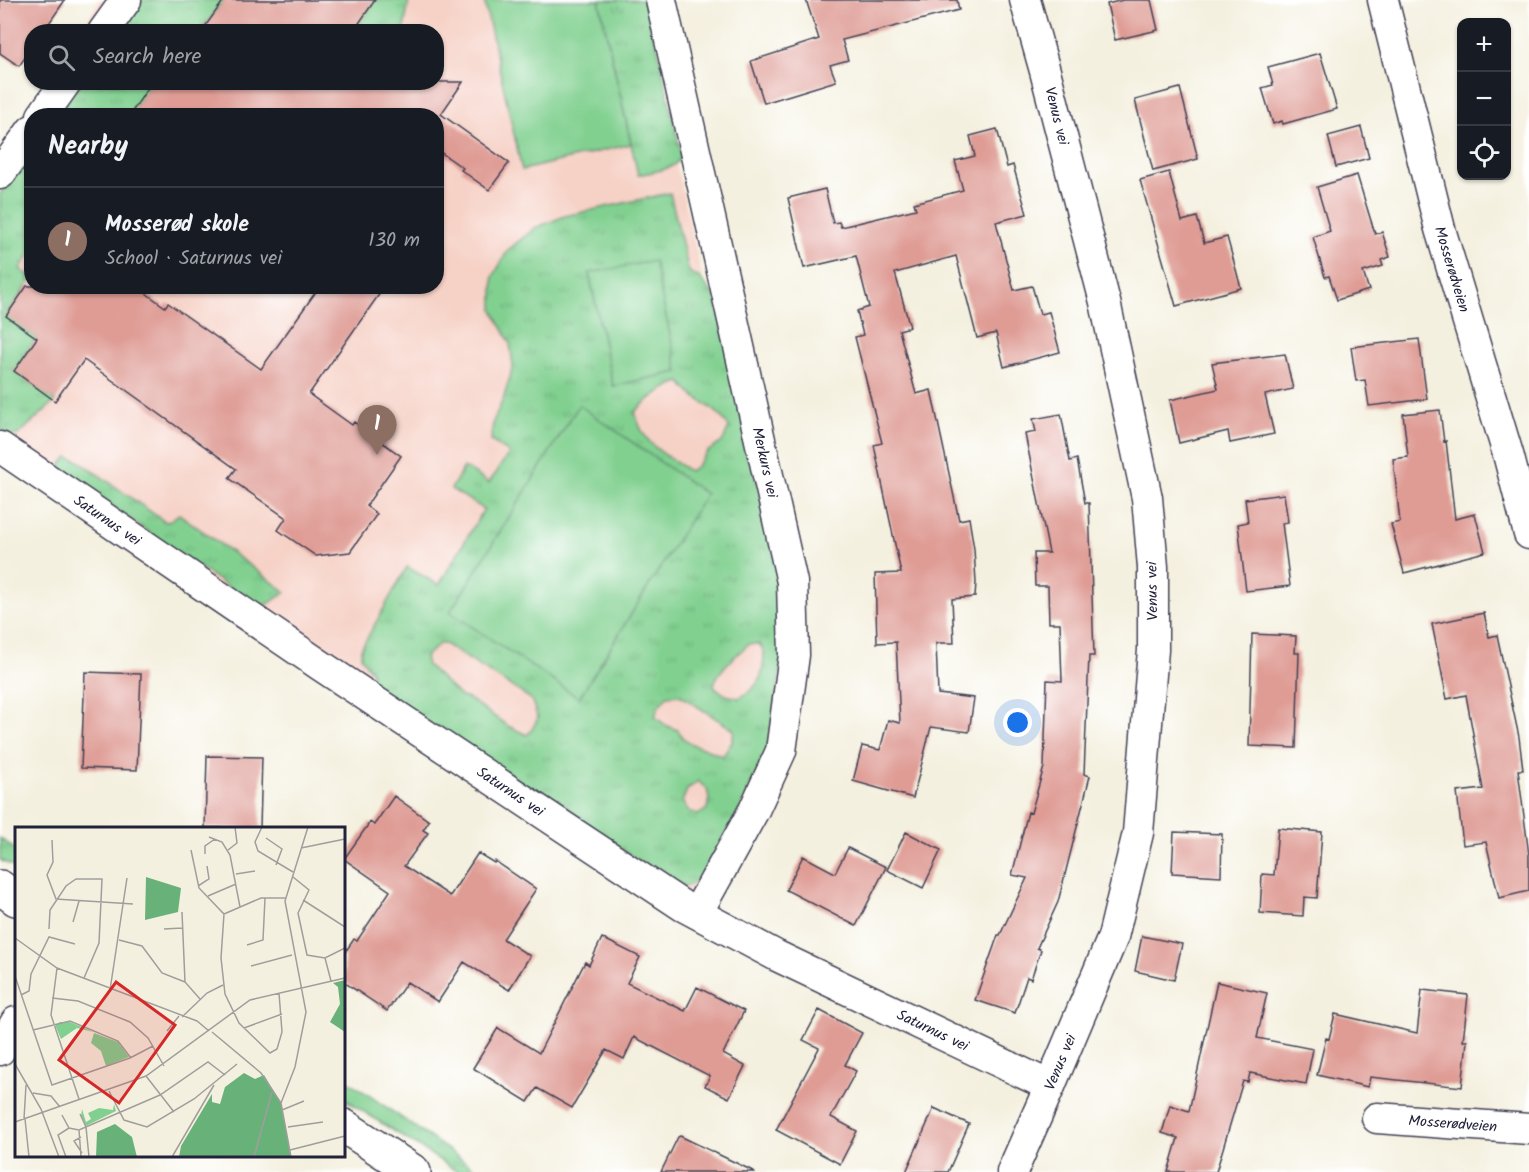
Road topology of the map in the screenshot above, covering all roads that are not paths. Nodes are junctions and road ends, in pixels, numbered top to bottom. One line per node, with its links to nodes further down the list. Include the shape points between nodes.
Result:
1 (126, 0): 5 (street)
2 (661, 0): 14 (street, Merkurs vei, via 792,582 794,655 781,751 754,810)
3 (1024, 0): 17 (street, Venus vei, via 1105,302 1147,498 1153,567 1153,650 1138,833 1113,937)
4 (1383, 0): 11 (street, Mosserødveien, via 1440,229)
5 (109, 24)
6 (60, 90): 7 (street)
7 (48, 108)
8 (24, 141): 9 (street)
9 (0, 174)
10 (0, 447): 14 (street, Saturnus vei, via 320,665)
11 (1529, 534)
12 (0, 887): 13 (main road)
13 (15, 898)
14 (697, 913): 17 (street, Saturnus vei, via 777,956)
15 (15, 1024): 16 (street)
16 (0, 1050)
17 (1050, 1086): 22 (street, Venus vei)
18 (1377, 1118): 20 (street, Mosserødveien)
19 (345, 1127): 21 (main road)
20 (1529, 1129)
21 (414, 1172)
22 (1011, 1172)

